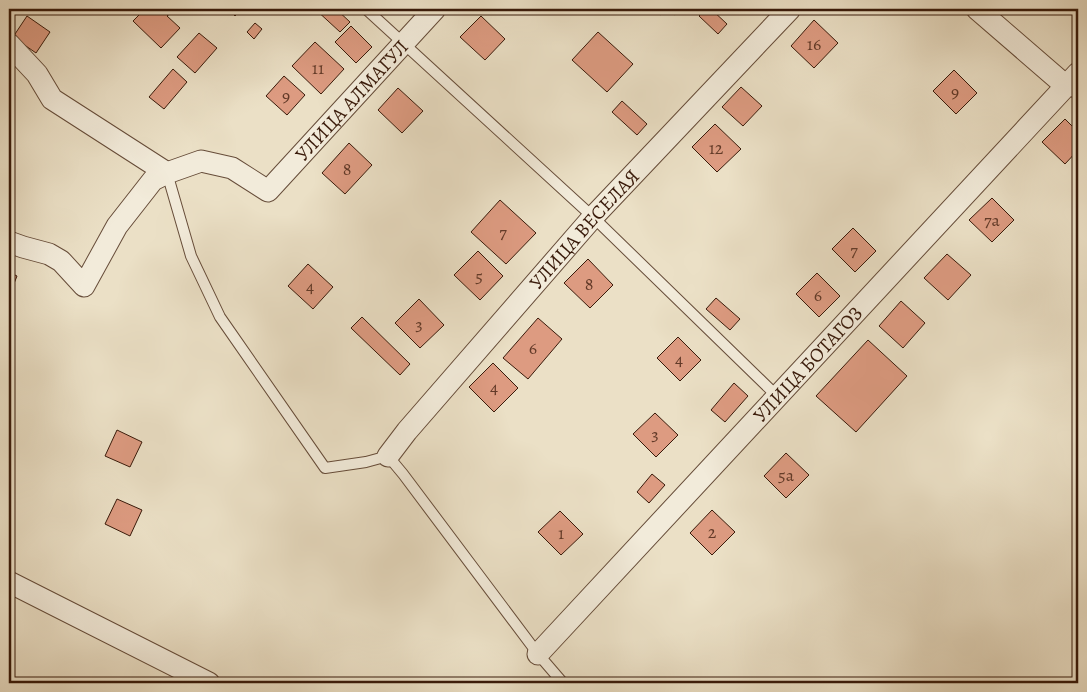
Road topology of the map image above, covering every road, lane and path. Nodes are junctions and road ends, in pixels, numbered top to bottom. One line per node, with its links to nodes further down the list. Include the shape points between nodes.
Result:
1 (366, 9): 6 (lane)
2 (435, 9): 6 (street, УЛИЦА АЛМАГУЛ)
3 (790, 9): 9 (street, УЛИЦА ВЕСЕЛАЯ)
4 (978, 9): 7 (street)
5 (9, 44): 8 (street, via 37,74 52,99)
6 (403, 44): 8 (street, УЛИЦА АЛМАГУЛ, via 268,192 232,168 201,161); 9 (lane)
7 (1074, 85): 11 (street, УЛИЦА БОТАГОЗ)
8 (167, 173): 10 (street, via 154,180 117,226 84,286 61,262 48,254); 12 (lane, via 190,256 220,317 325,468)
9 (593, 217): 11 (lane); 12 (street, УЛИЦА ВЕСЕЛАЯ)
10 (9, 242)
11 (778, 396): 14 (street, УЛИЦА БОТАГОЗ)
12 (388, 456): 14 (lane)
13 (9, 582): 15 (street)
14 (538, 654): 16 (lane)
15 (209, 683)
16 (564, 683)

